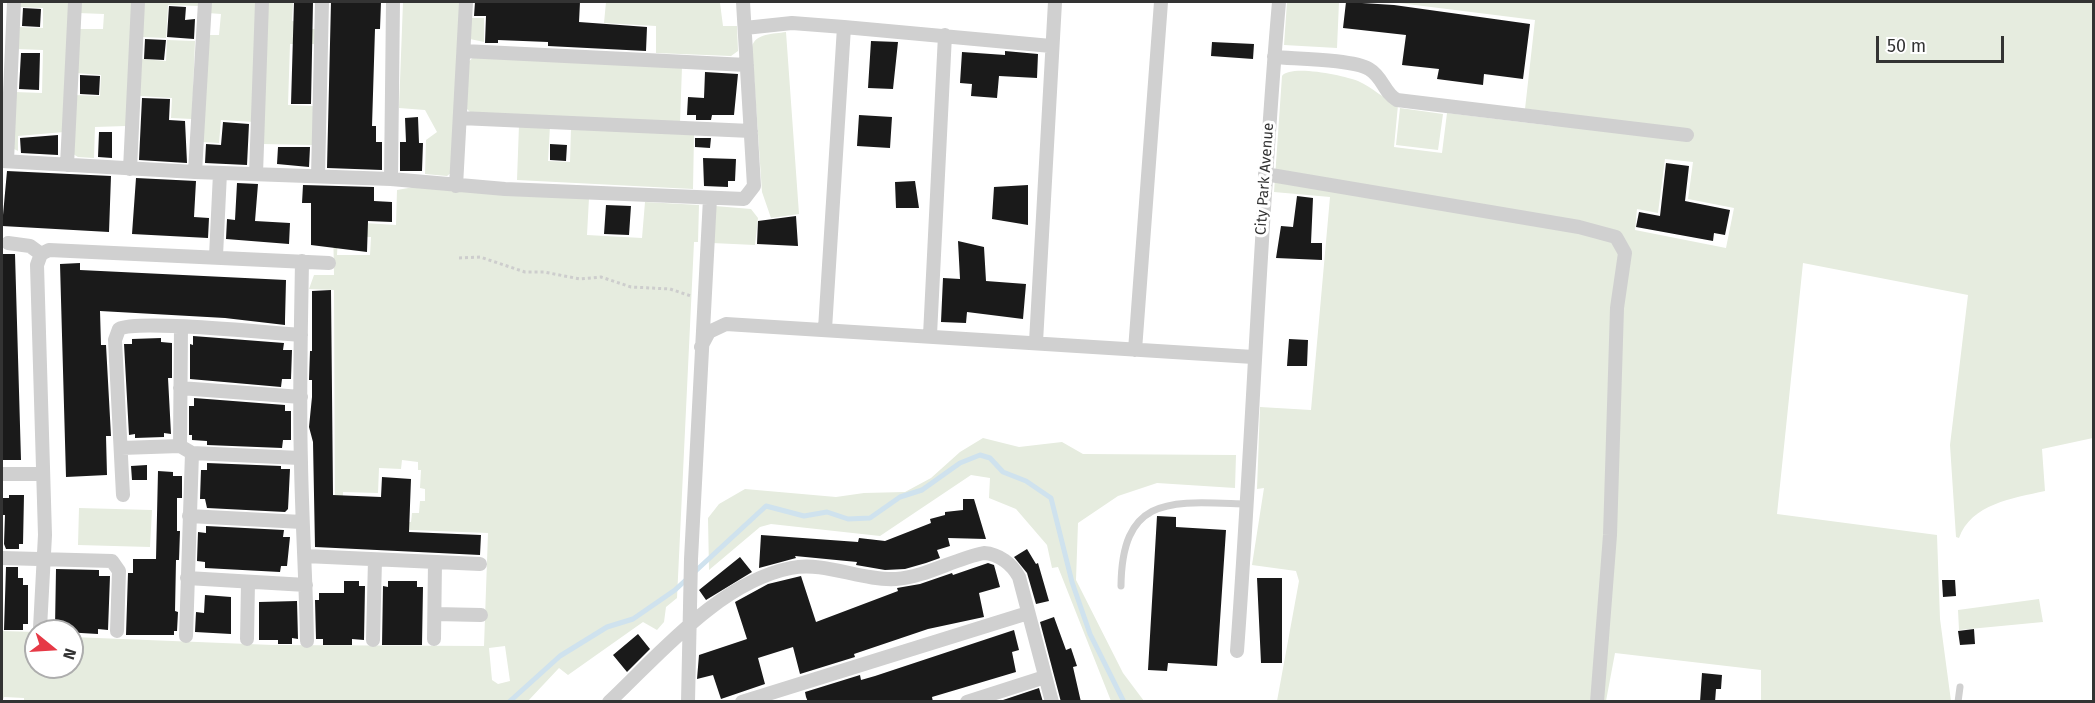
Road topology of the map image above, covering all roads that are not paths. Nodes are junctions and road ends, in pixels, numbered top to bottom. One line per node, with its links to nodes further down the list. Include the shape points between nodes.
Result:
1 (14, 2): 23 (street)
2 (75, 2): 24 (street)
3 (138, 2): 25 (street)
4 (205, 2): 26 (street)
5 (262, 2): 28 (street)
6 (322, 2): 30 (street)
7 (393, 2): 31 (street)
8 (466, 2): 17 (street)
9 (743, 2): 14 (street)
10 (1055, 2): 16 (street)
11 (1161, 2): 45 (street)
12 (1279, 2): 18 (street, City Park Avenue)
13 (844, 27): 14 (street, via 792,23); 15 (street); 40 (street)
14 (745, 28): 19 (street)
15 (945, 35): 16 (street); 42 (street)
16 (1051, 46): 43 (street)
17 (464, 51): 19 (street); 20 (street)
18 (1274, 57): 22 (street, via 1367,67 1381,77 1397,100); 29 (street, City Park Avenue)
19 (747, 65): 21 (street)
20 (460, 118): 21 (street); 32 (street)
21 (751, 131): 33 (street, via 752,192 744,199)
22 (1686, 135)
23 (4, 161): 24 (street)
24 (67, 165): 25 (street)
25 (130, 169): 26 (street)
26 (195, 172): 27 (street)
27 (220, 173): 28 (street); 36 (street)
28 (256, 174): 30 (street)
29 (1265, 174): 46 (street, City Park Avenue); 87 (street, via 1579,227 1616,237 1625,253 1617,308 1610,536)
30 (318, 176): 31 (street)
31 (391, 179): 32 (street)
32 (456, 186): 33 (street)
33 (710, 198): 44 (street)
34 (8, 243): 35 (street, via 30,246)
35 (40, 254): 36 (street, via 49,250); 53 (street, via 37,266)
36 (216, 256): 37 (street)
37 (302, 261): 38 (street); 41 (street)
38 (329, 263)
39 (181, 327): 41 (street); 47 (street); 49 (street, via 128,326 116,335)
40 (825, 329): 42 (street); 44 (street, via 726,324 709,332)
41 (301, 335): 48 (street)
42 (930, 335): 43 (street)
43 (1036, 342): 45 (street)
44 (701, 347): 72 (street)
45 (1135, 350): 46 (street)
46 (1253, 357): 55 (street, City Park Avenue)
47 (180, 388): 48 (street); 50 (street)
48 (301, 397): 51 (street)
49 (121, 447): 50 (street); 54 (street)
50 (186, 450): 51 (street); 56 (street)
51 (300, 458): 57 (street)
52 (2, 474): 53 (street)
53 (43, 474): 60 (street)
54 (123, 495)
55 (1248, 504): 67 (lane, via 1175,502 1152,509 1126,541); 79 (street, City Park Avenue)
56 (189, 516): 57 (street); 64 (street)
57 (302, 522): 58 (street)
58 (306, 556): 61 (street); 66 (street)
59 (2, 558): 60 (street)
60 (43, 558): 71 (street); 73 (street, via 116,563)
61 (375, 560): 62 (street); 77 (street)
62 (435, 562): 63 (street); 69 (street)
63 (480, 564)
64 (187, 578): 65 (street); 74 (street)
65 (248, 582): 66 (street); 75 (street)
66 (306, 585): 78 (street)
67 (1120, 586)
68 (1028, 613): 72 (street, via 1017,573 1000,558 984,553 895,579 809,567 789,568 739,588); 80 (street); 84 (street)
69 (435, 614): 70 (street); 76 (street)
70 (481, 615)
71 (40, 619)
72 (688, 627): 82 (street); 83 (street)
73 (117, 631)
74 (186, 636)
75 (247, 639)
76 (434, 639)
77 (373, 640)
78 (307, 641)
79 (1237, 651)
80 (1045, 677): 85 (street); 86 (street)
81 (1960, 687): 88 (lane)
82 (611, 701)
83 (687, 702)
84 (742, 702)
85 (967, 702)
86 (1052, 702)
87 (1597, 702)
88 (1958, 702)

